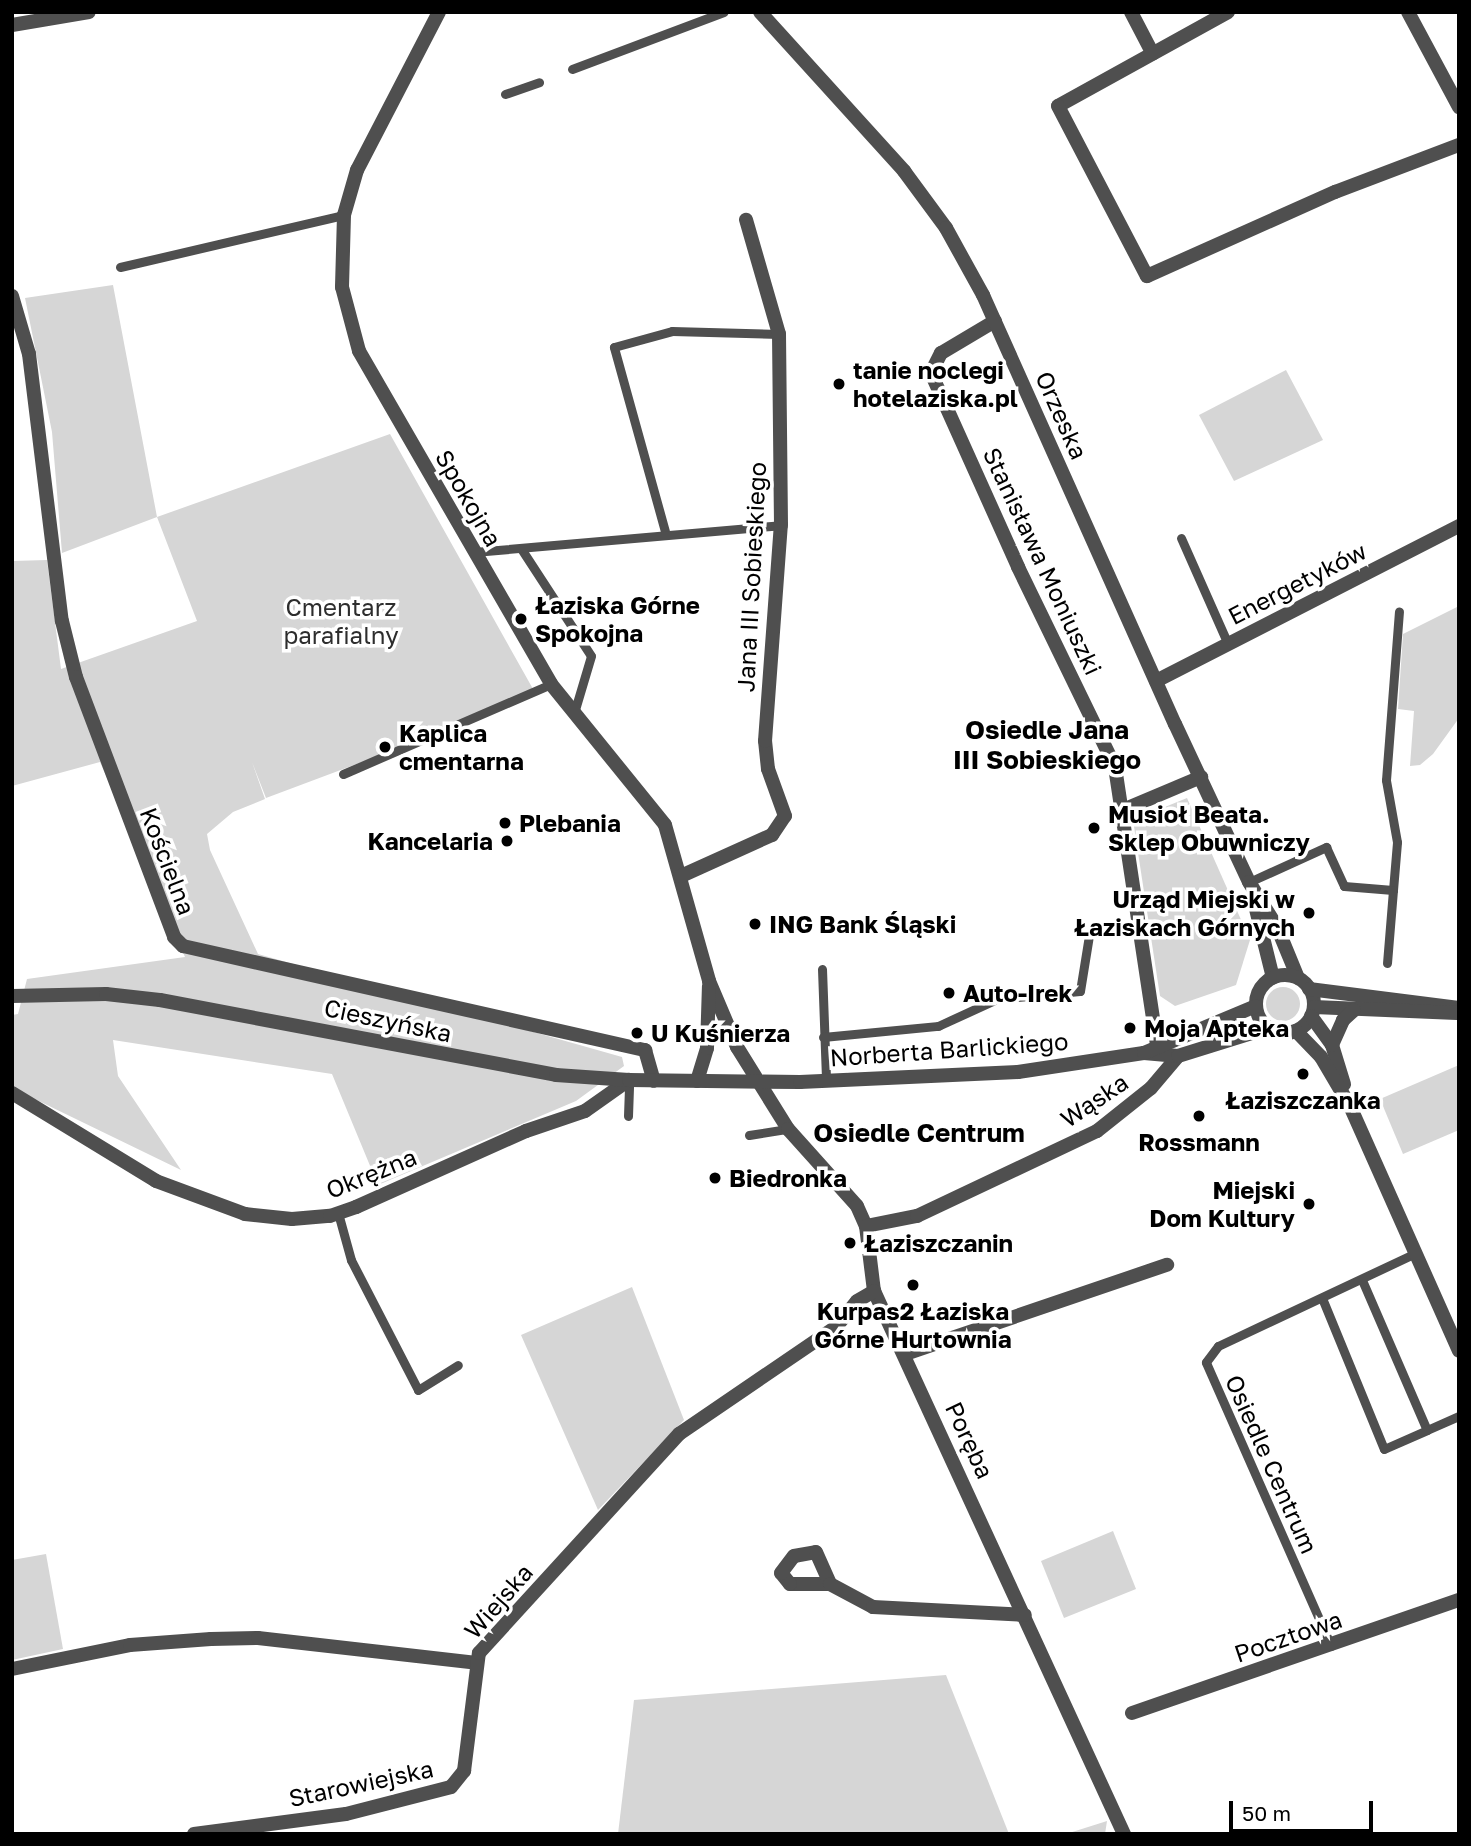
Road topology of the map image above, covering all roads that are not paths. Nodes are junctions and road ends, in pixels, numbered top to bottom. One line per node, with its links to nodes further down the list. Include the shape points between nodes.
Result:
1 (89, 12): 8 (street)
2 (439, 12): 15 (street, Spokojna, via 357,170)
3 (724, 12): 10 (lane)
4 (760, 12): 19 (street, Orzeska, via 904,171 946,228)
5 (1130, 12): 9 (street)
6 (1227, 12): 9 (street)
7 (1408, 12): 13 (street)
8 (12, 25)
9 (1153, 54): 14 (street, via 1058,106 1147,276 1335,192)
10 (572, 69)
11 (539, 82): 12 (lane)
12 (505, 94)
13 (1459, 107)
14 (1459, 145)
15 (344, 215): 17 (lane); 26 (street, Spokojna, via 342,287 359,351)
16 (746, 220): 20 (street, Jana III Sobieskiego)
17 (120, 267)
18 (12, 296): 58 (street, Kościelna, via 29,354 62,621 76,677 174,937 183,946 645,1050)
19 (995, 321): 29 (street, Orzeska); 34 (street, Stanisława Moniuszki, via 941,353 931,373 1018,567 1106,744)
20 (779, 334): 21 (street, Jana III Sobieskiego); 23 (lane, via 672,331 614,347)
21 (781, 525): 23 (lane); 35 (street, Jana III Sobieskiego, via 765,741 768,769 785,816 772,835)
22 (1459, 526): 28 (street, Energetyków)
23 (666, 535): 25 (lane)
24 (1181, 538): 28 (lane)
25 (522, 550): 26 (lane); 31 (lane, via 591,656)
26 (474, 552): 30 (street, Spokojna)
27 (1399, 612): 37 (lane, via 1386,780 1396,842)
28 (1228, 644): 29 (street, Energetyków)
29 (1156, 681): 33 (street, Orzeska)
30 (551, 684): 31 (street, Spokojna); 32 (lane)
31 (574, 715): 35 (street, Spokojna, via 665,825)
32 (343, 774)
33 (1201, 777): 34 (street); 36 (street, Orzeska)
34 (1123, 810): 38 (street)
35 (681, 876): 43 (street, Spokojna)
36 (1249, 882): 37 (lane, via 1326,847 1344,886); 41 (street, Orzeska); 42 (street, Orzeska, via 1278,926)
37 (1393, 890): 39 (lane)
38 (1140, 923): 52 (lane, via 1090,929 1080,990 998,999 938,1026); 54 (street)
39 (1387, 963)
40 (822, 969): 52 (lane)
41 (1273, 978): 42 (street); 46 (street, via 1257,995)
42 (1298, 978): 44 (street)
43 (709, 981): 59 (street, Spokojna, via 707,1048); 60 (street, Spokojna)
44 (1309, 989): 48 (street); 49 (street)
45 (12, 996): 56 (street, Cieszyńska, via 106,994 160,1000 556,1075)
46 (1256, 1006): 50 (street); 54 (street, Norberta Barlickiego)
47 (1354, 1010): 48 (street); 49 (street); 53 (street, via 1343,1020)
48 (1459, 1010)
49 (1312, 1012): 51 (street); 53 (street)
50 (1268, 1028): 51 (street); 55 (street, Norberta Barlickiego)
51 (1296, 1031): 62 (street, via 1321,1057)
52 (823, 1037): 57 (lane)
53 (1332, 1045): 62 (street)
54 (1150, 1049): 55 (street, Norberta Barlickiego); 57 (street, Norberta Barlickiego, via 1018,1072)
55 (1178, 1056): 67 (street, Wąska, via 1152,1088 1097,1131 917,1216)
56 (629, 1080): 58 (street, Cieszyńska); 63 (lane); 66 (street, Okrężna, via 585,1111 526,1131)
57 (826, 1080): 60 (street, Norberta Barlickiego)
58 (654, 1081): 59 (street, Cieszyńska)
59 (697, 1081): 60 (street, Cieszyńska)
60 (756, 1082): 64 (street, Poręba)
61 (12, 1093): 66 (street, Okrężna, via 156,1181 215,1204 245,1214 292,1219)
62 (1350, 1106): 68 (street)
63 (628, 1116)
64 (788, 1129): 65 (lane); 67 (street, Poręba, via 857,1206)
65 (749, 1135)
66 (338, 1213): 75 (lane, via 351,1260 418,1390)
67 (866, 1226): 71 (street, Poręba)
68 (1416, 1253): 70 (lane, Osiedle Centrum); 73 (street)
69 (1167, 1265): 74 (street)
70 (1362, 1280): 72 (lane, Osiedle Centrum); 77 (lane)
71 (874, 1291): 74 (street, Poręba); 82 (street, Wiejska, via 857,1301 836,1327 679,1434 479,1653)
72 (1322, 1298): 77 (lane, via 1384,1449); 81 (lane, Osiedle Centrum, via 1218,1346 1206,1362)
73 (1459, 1351)
74 (905, 1354): 80 (street, Poręba)
75 (458, 1365)
76 (1459, 1416): 77 (lane)
77 (1427, 1430)
78 (830, 1584): 80 (street, via 873,1607)
79 (1459, 1600): 81 (street, Pocztowa)
80 (1025, 1615): 86 (street, Poręba)
81 (1331, 1646): 84 (street, Pocztowa)
82 (477, 1663): 83 (street, Wiejska, via 258,1639 211,1639 130,1645); 85 (street, Starowiejska, via 464,1771 451,1787)
83 (12, 1669)
84 (1132, 1713)
85 (282, 1828): 87 (street, Starowiejska)
86 (1120, 1830)
87 (194, 1834)

